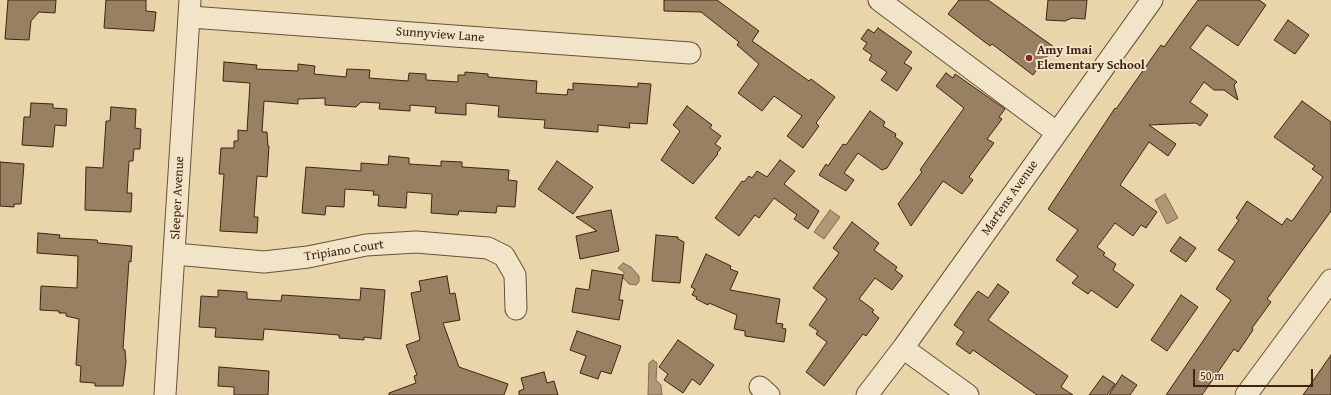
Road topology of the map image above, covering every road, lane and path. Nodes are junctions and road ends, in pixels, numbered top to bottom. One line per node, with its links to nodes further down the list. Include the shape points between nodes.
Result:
1 (879, 0): 5 (street)
2 (1152, 0): 5 (street, Martens Avenue)
3 (190, 9): 4 (street, Sunnyview Lane); 6 (street, Sleeper Avenue)
4 (690, 53)
5 (1056, 132): 9 (street, Martens Avenue)
6 (175, 254): 8 (street, Tripiano Court, via 264,262 308,257 366,245 416,242 488,248 504,256 515,275); 10 (street, Sleeper Avenue)
7 (1331, 280): 13 (street)
8 (516, 309)
9 (902, 348): 11 (street, Martens Avenue); 12 (street)
10 (165, 395)
11 (867, 395)
12 (968, 395)
13 (1246, 395)

